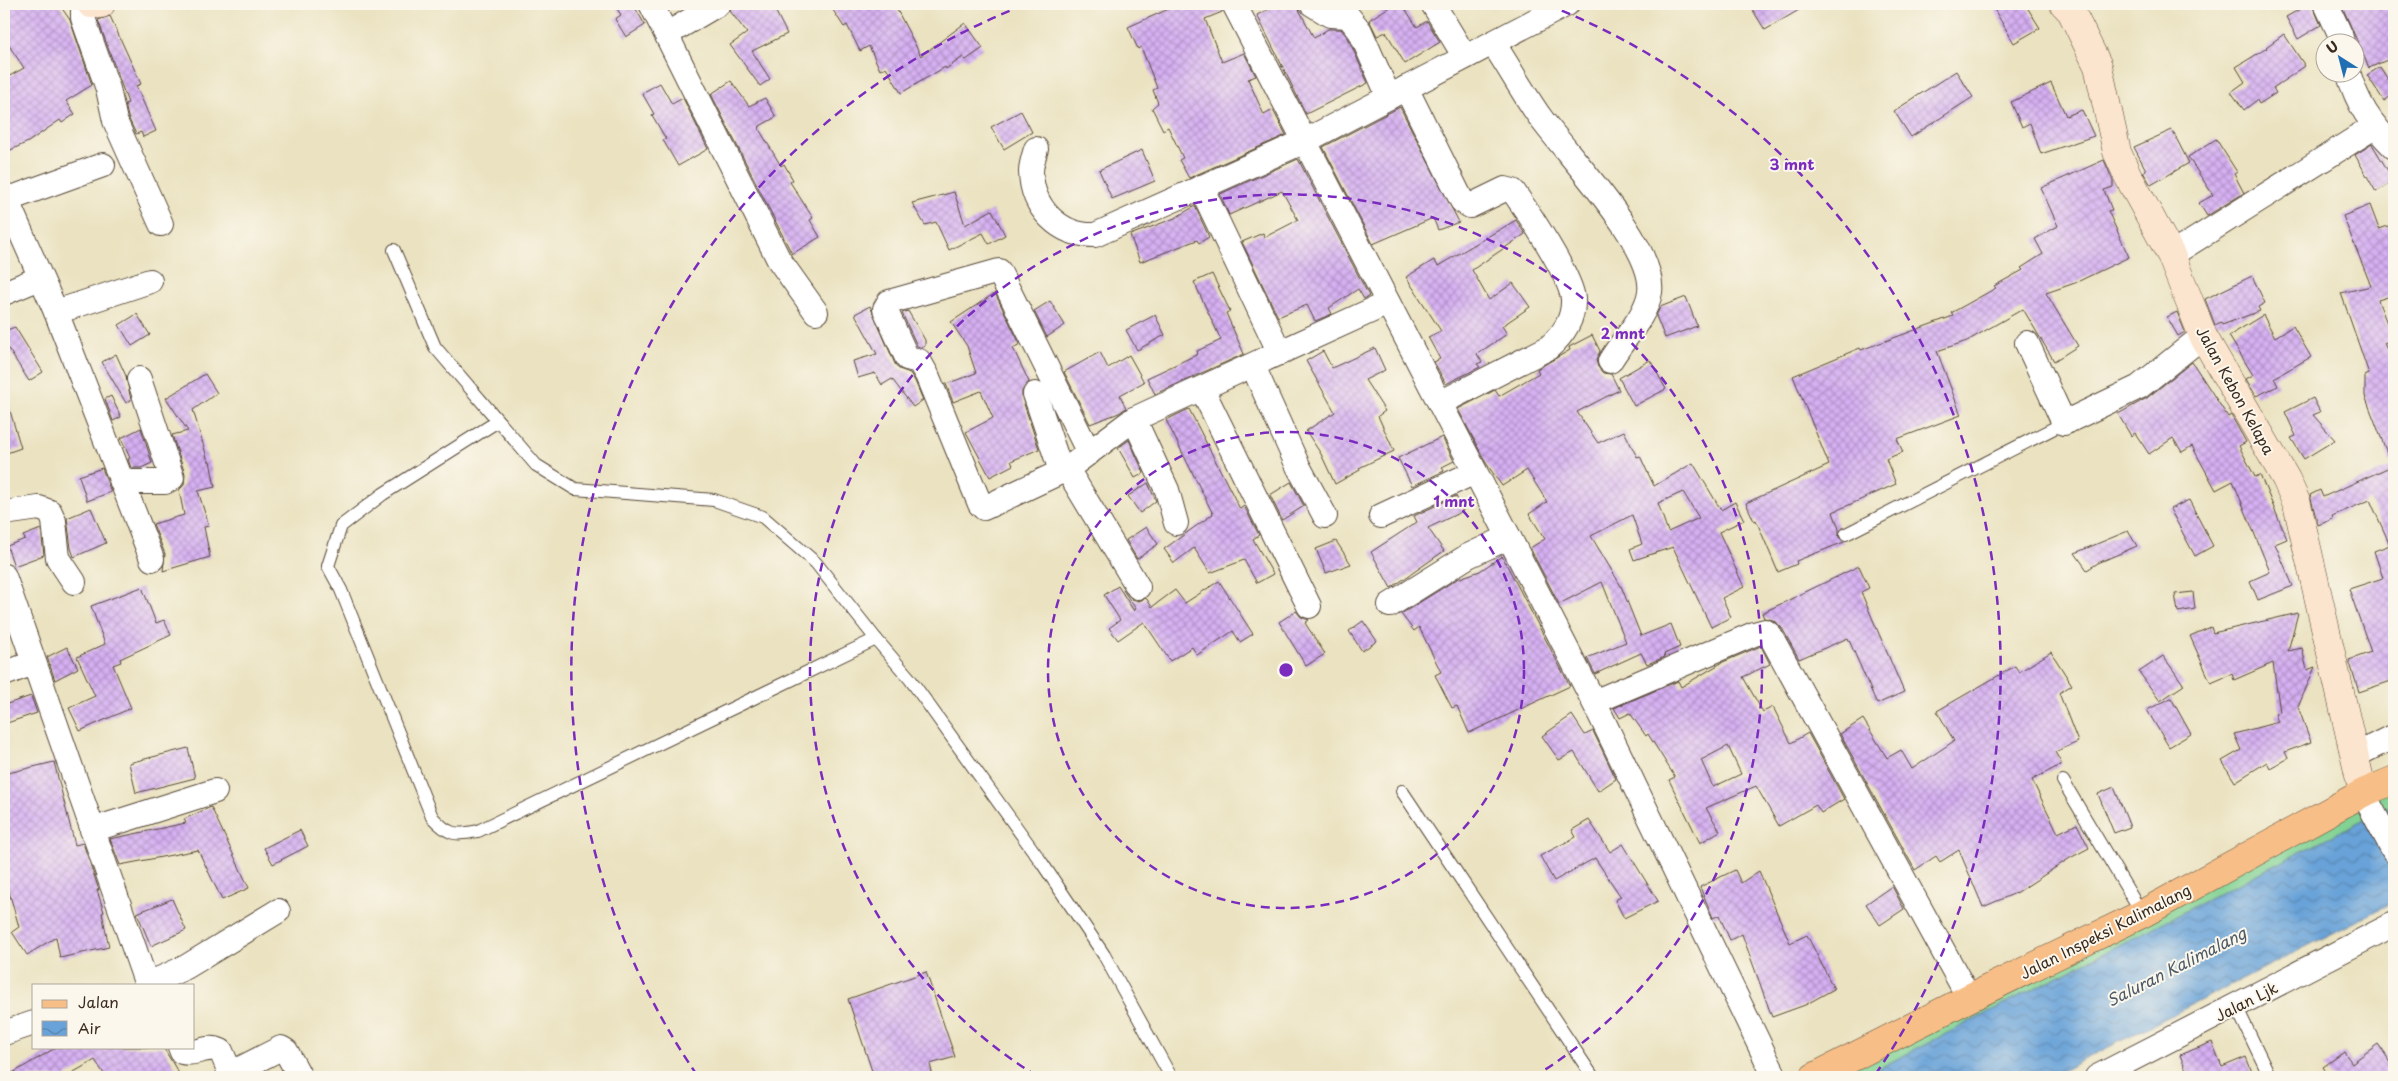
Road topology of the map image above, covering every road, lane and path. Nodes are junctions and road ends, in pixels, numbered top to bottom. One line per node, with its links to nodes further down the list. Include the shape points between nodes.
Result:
1 (83, 4): 25 (street, via 83,18 108,89 115,121)
2 (91, 4): 3 (street)
3 (101, 4)
4 (651, 4): 13 (street)
5 (718, 4): 13 (street)
6 (1234, 4): 19 (street)
7 (1312, 4): 17 (street, via 1330,15 1348,16)
8 (1433, 4): 15 (street)
9 (1567, 4): 14 (street)
10 (2064, 4): 27 (street, Jalan Kebon Kelapa, via 2072,11 2098,66 2117,152)
11 (2326, 4): 12 (street)
12 (2339, 32)
13 (667, 34): 33 (street, via 778,260)
14 (1493, 43): 15 (street); 37 (street, via 1540,117 1600,193 1644,258 1650,276 1650,293 1640,316)
15 (1465, 57): 17 (street)
16 (2351, 82): 18 (street, via 2357,100)
17 (1398, 92): 19 (street); 42 (street, via 1462,201 1470,206 1504,189 1513,191 1554,257 1573,300 1569,325 1548,348)
18 (2374, 127): 20 (street); 27 (street)
19 (1305, 141): 23 (street); 31 (street)
20 (2394, 147)
21 (1036, 149): 23 (street, via 1031,170 1036,196 1052,220 1080,236 1095,235)
22 (103, 165): 24 (street)
23 (1201, 187): 36 (street)
24 (5, 197): 28 (street)
25 (162, 224)
26 (394, 250): 44 (lane, via 435,347)
27 (2170, 254): 34 (street, Jalan Kebon Kelapa)
28 (40, 278): 30 (street); 32 (street)
29 (150, 281): 32 (street)
30 (4, 293)
31 (1388, 302): 36 (street); 42 (street)
32 (56, 312): 49 (street)
33 (816, 312)
34 (2203, 336): 45 (street, via 2139,387); 67 (street, Jalan Kebon Kelapa, via 2286,479 2297,504)
35 (2027, 343): 45 (street)
36 (1280, 353): 38 (street)
37 (1610, 360)
38 (1252, 366): 40 (street); 51 (street)
39 (139, 379): 49 (street, via 172,478 165,482)
40 (1202, 389): 43 (street); 61 (street)
41 (1035, 394): 47 (street)
42 (1440, 403): 48 (street)
43 (1134, 419): 46 (street); 53 (street, via 1167,490)
44 (498, 421): 62 (lane, via 536,465 575,489 714,500 764,517 816,562); 62 (lane, via 383,494 342,526 328,566 341,590 432,818 444,830 458,835 478,831)
45 (2064, 423): 54 (lane)
46 (1088, 452): 47 (street); 47 (street, via 999,270 890,302 885,309 902,351 906,358 919,361 927,375 982,506 986,507)
47 (1064, 470): 59 (street)
48 (1475, 472): 52 (street); 55 (street)
49 (122, 482): 56 (street)
50 (4, 513): 58 (street, via 33,508 50,512 58,558)
51 (1325, 516)
52 (1380, 516)
53 (1176, 523)
54 (1846, 534)
55 (1509, 537): 60 (street, via 1468,556); 65 (street)
56 (152, 559)
57 (4, 576): 63 (street)
58 (74, 582)
59 (1138, 587)
60 (1390, 605)
61 (1309, 606)
62 (876, 639): 87 (lane, via 910,679 1104,955)
63 (33, 664): 64 (street); 73 (street)
64 (4, 674)
65 (1594, 702): 80 (street, via 1765,631); 89 (street)
66 (2394, 736): 67 (street)
67 (2354, 756): 72 (street, Jalan Kebon Kelapa)
68 (2394, 780): 72 (main road, Jalan Inspeksi Kalimalang)
69 (2063, 781): 76 (lane)
70 (1402, 791): 88 (lane)
71 (215, 792): 73 (street)
72 (2368, 802): 74 (street); 76 (main road, Jalan Inspeksi Kalimalang)
73 (92, 830): 78 (street)
74 (2394, 851)
75 (278, 911): 79 (street, via 186,967)
76 (2142, 914): 80 (main road, Jalan Inspeksi Kalimalang)
77 (2394, 924): 81 (street, Jalan Ljk)
78 (147, 984)
79 (149, 984)
80 (1968, 998): 90 (main road, Jalan Inspeksi Kalimalang)
81 (2236, 1006): 91 (street, Jalan Ljk); 92 (lane)
82 (32, 1024): 83 (street)
83 (4, 1033)
84 (180, 1048): 85 (street, via 188,1054 206,1048 221,1051)
85 (231, 1076): 86 (street, via 281,1048 286,1051)
86 (300, 1077)
87 (1171, 1077)
88 (1593, 1077)
89 (1774, 1077)
90 (1814, 1077)
91 (2097, 1077)
92 (2270, 1077)

